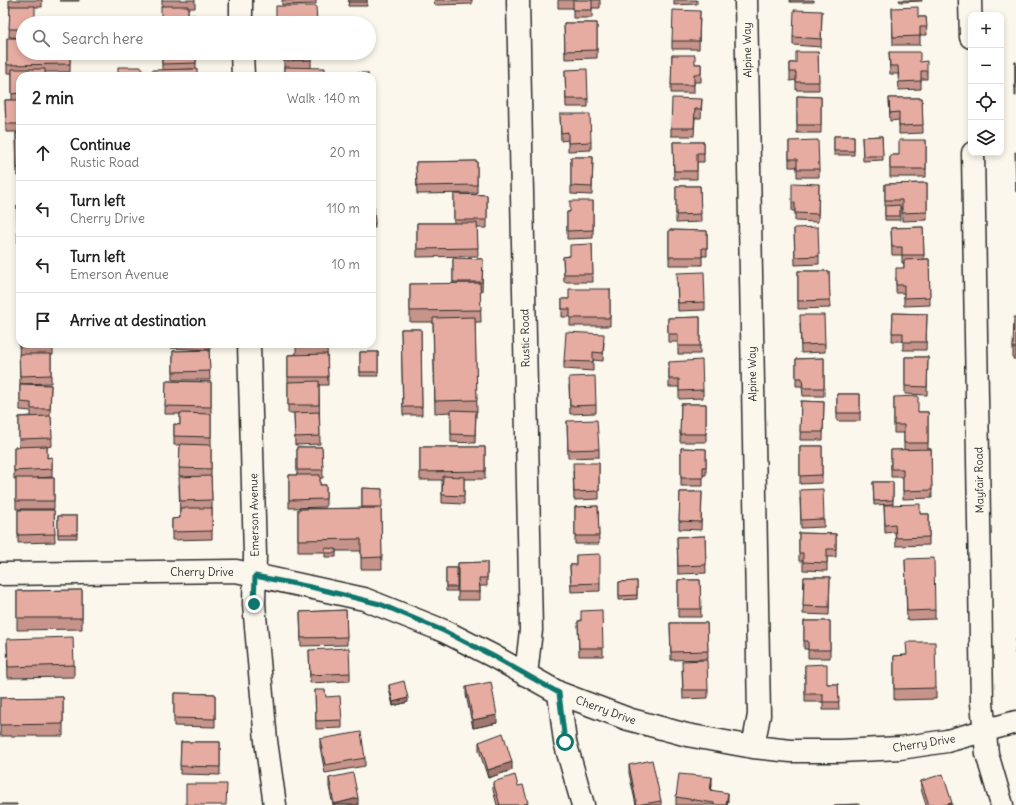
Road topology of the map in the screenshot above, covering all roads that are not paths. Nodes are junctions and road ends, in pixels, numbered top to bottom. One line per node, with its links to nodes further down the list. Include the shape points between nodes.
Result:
1 (241, 0): 6 (street)
2 (518, 0): 13 (street, Rustic Road, via 531,630)
3 (746, 0): 17 (street, Alpine Way, via 759,715)
4 (970, 0): 5 (street)
5 (970, 12)
6 (241, 16)
7 (242, 60): 8 (street)
8 (242, 72)
9 (973, 156): 16 (street, Mayfair Road, via 982,695)
10 (249, 348): 12 (street, Emerson Avenue)
11 (0, 574): 12 (street, Cherry Drive, via 236,571)
12 (255, 576): 13 (street, Cherry Drive, via 380,604 444,631); 18 (street, Emerson Avenue, via 254,604 260,680)
13 (526, 675): 14 (street, Cherry Drive)
14 (559, 693): 17 (street, Cherry Drive, via 635,721 687,735); 19 (street, via 565,742)
15 (1016, 722): 16 (street, Cherry Drive)
16 (985, 731): 17 (street, Cherry Drive, via 947,741 900,748 791,751); 20 (street, Mayfair Road, via 987,754)
17 (753, 747)
18 (275, 805)
19 (583, 805)
20 (1002, 805)

